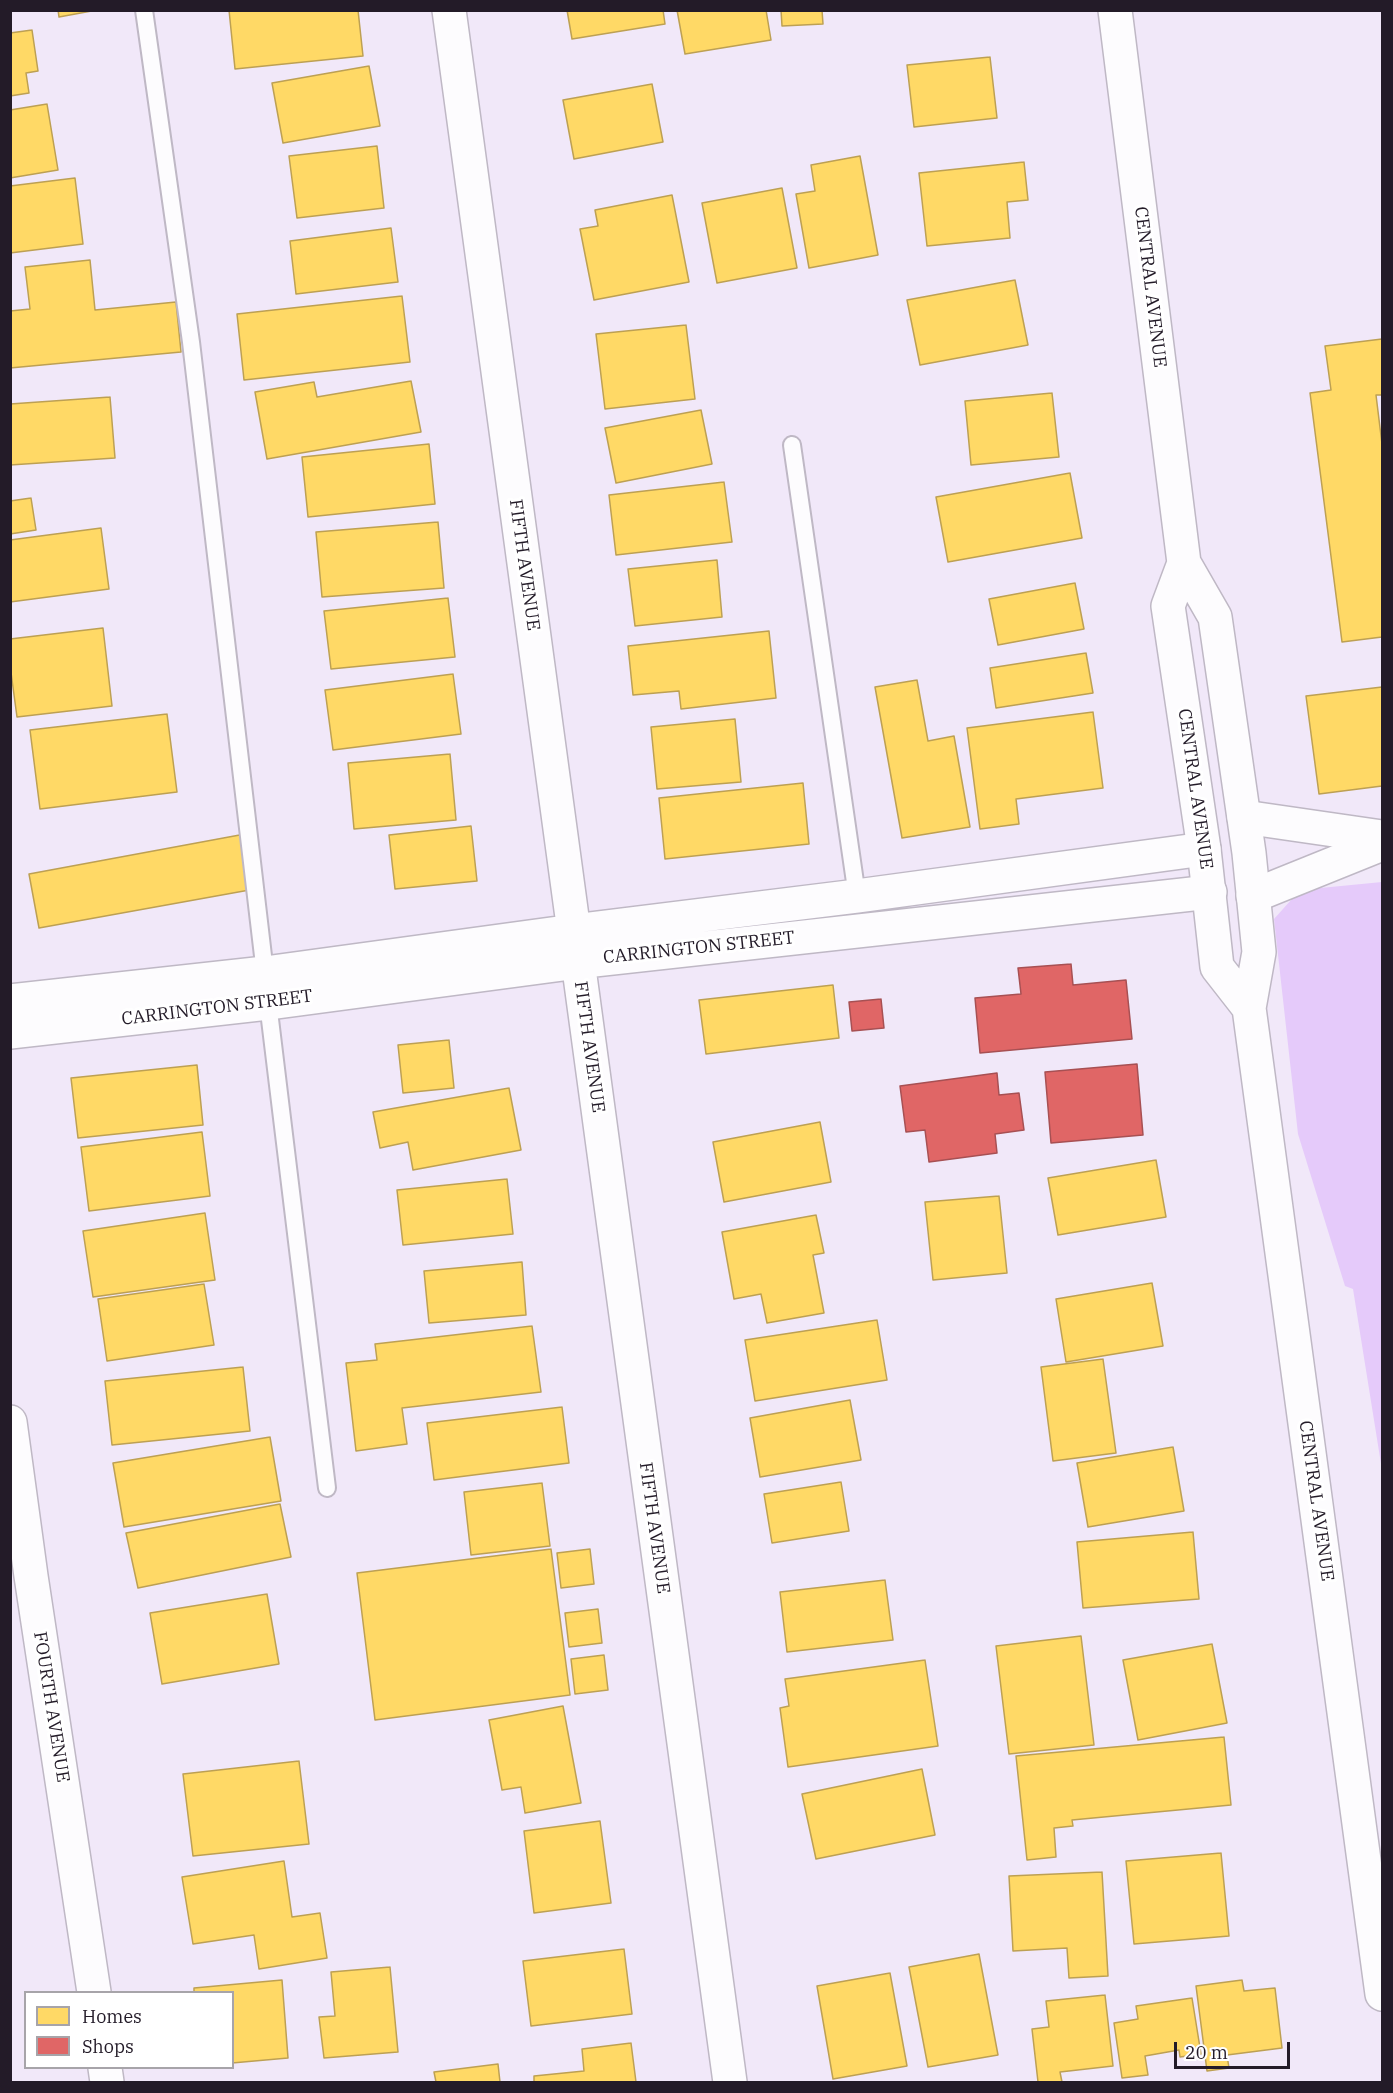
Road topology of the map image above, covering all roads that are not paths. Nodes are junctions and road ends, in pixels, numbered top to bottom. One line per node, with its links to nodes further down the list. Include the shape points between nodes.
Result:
1 (144, 10): 14 (lane, via 191,342)
2 (449, 10): 13 (street, FIFTH AVENUE)
3 (1115, 10): 5 (street, CENTRAL AVENUE)
4 (792, 445): 11 (lane)
5 (1184, 563): 6 (street, CENTRAL AVENUE, via 1215,617); 9 (street, CENTRAL AVENUE, via 1168,606)
6 (1244, 817): 7 (street); 12 (street, CENTRAL AVENUE)
7 (1383, 837)
8 (1383, 844): 12 (street)
9 (1204, 849): 10 (street, CENTRAL AVENUE); 11 (street, CARRINGTON STREET)
10 (1210, 892): 13 (street, CARRINGTON STREET); 16 (street, CENTRAL AVENUE, via 1218,967)
11 (857, 896): 13 (street, CARRINGTON STREET)
12 (1253, 897): 16 (street, CENTRAL AVENUE, via 1259,952)
13 (575, 946): 14 (street, CARRINGTON STREET); 22 (street, FIFTH AVENUE)
14 (266, 988): 15 (street, CARRINGTON STREET); 17 (street, CARRINGTON STREET); 19 (lane)
15 (10, 1001)
16 (1248, 1008): 21 (street, CENTRAL AVENUE)
17 (10, 1032)
18 (10, 1422): 20 (street, FOURTH AVENUE)
19 (327, 1488)
20 (94, 1991)
21 (1383, 1994)
22 (729, 2082)

